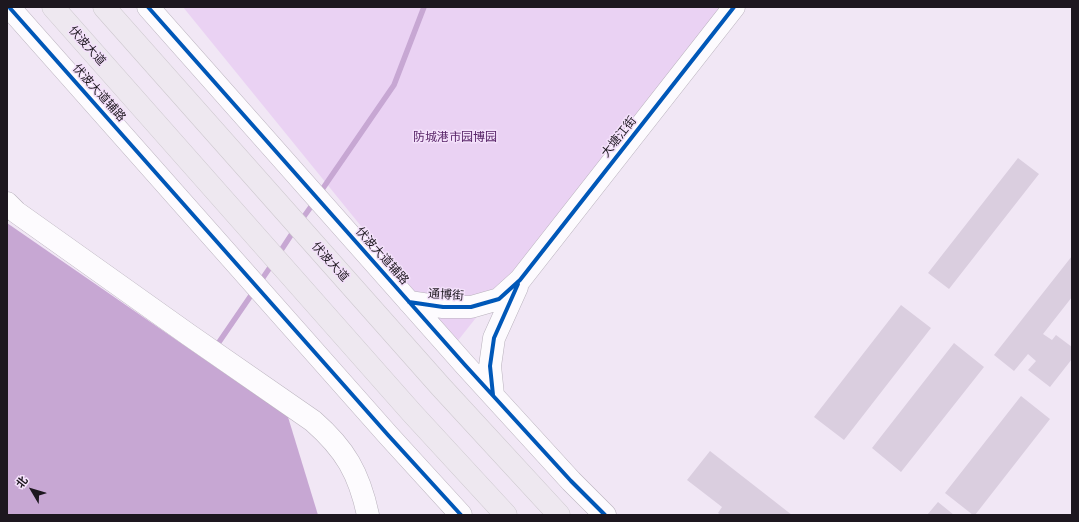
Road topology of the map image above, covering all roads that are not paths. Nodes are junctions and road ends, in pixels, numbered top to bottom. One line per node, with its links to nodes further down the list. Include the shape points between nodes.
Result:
1 (9, 7): 11 (street, 伏波大道辅路)
2 (53, 7): 12 (main road, 伏波大道, via 412,413)
3 (104, 7): 13 (main road, 伏波大道)
4 (148, 7): 8 (street, 伏波大道辅路)
5 (734, 7): 7 (street, 大塘江街)
6 (7, 203): 10 (street, via 16,212 313,421 341,449 351,465)
7 (520, 280): 8 (street, 通博街, via 499,299 471,307 443,307); 9 (street, via 494,338 490,366)
8 (409, 302): 9 (street, 伏波大道辅路)
9 (493, 395): 14 (street, 伏波大道辅路)
10 (368, 515)
11 (461, 515)
12 (506, 515)
13 (558, 515)
14 (605, 515)

